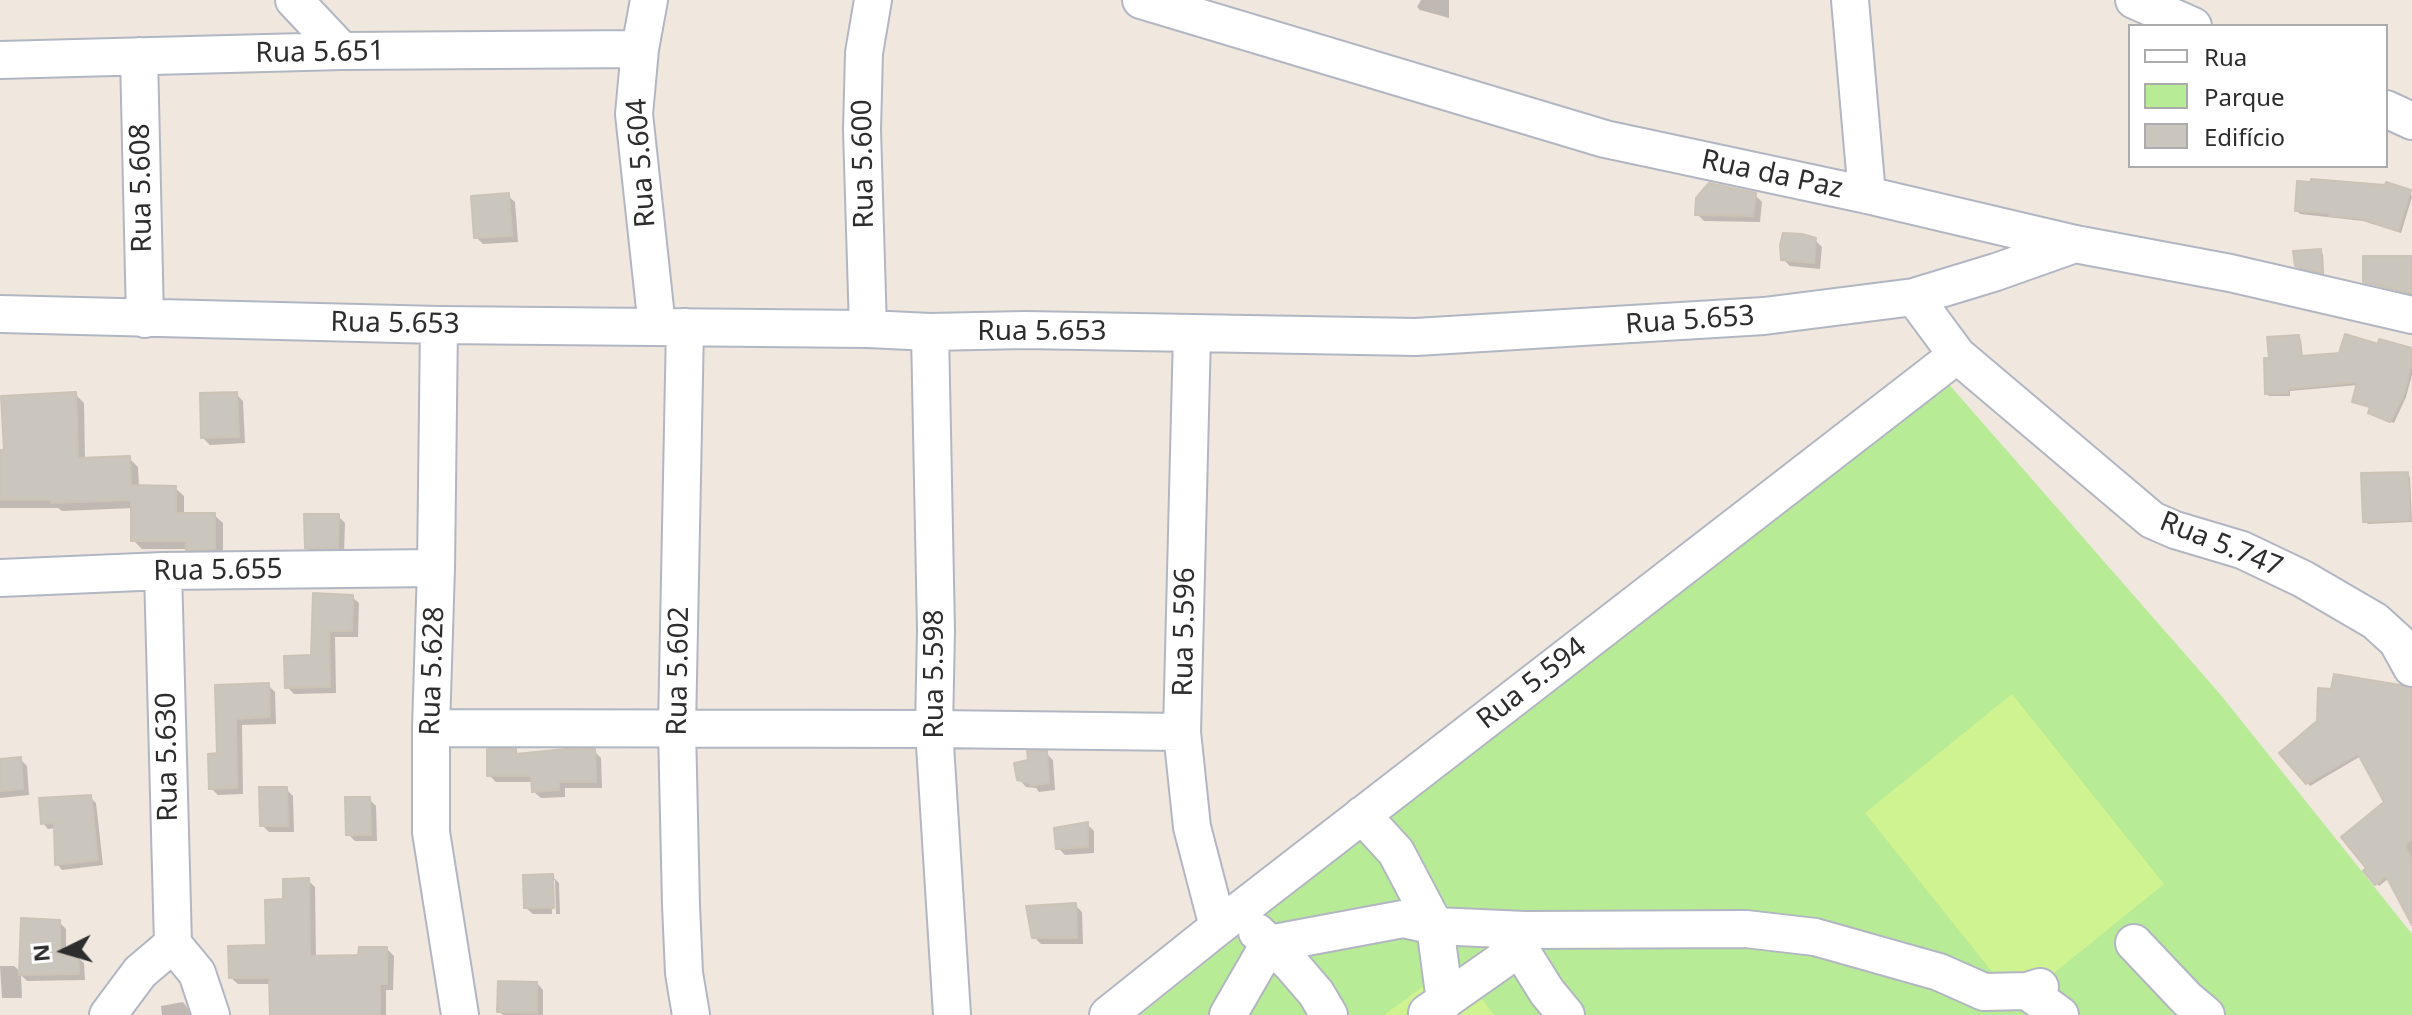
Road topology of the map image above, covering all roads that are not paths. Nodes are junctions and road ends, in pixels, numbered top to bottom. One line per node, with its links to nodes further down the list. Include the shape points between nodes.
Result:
1 (294, 0): 9 (street)
2 (649, 0): 8 (street, Rua 5.604)
3 (873, 0): 22 (street, Rua 5.600, via 864,53 862,130)
4 (1141, 0): 14 (street, Rua da Paz, via 1605,139)
5 (1850, 0): 14 (street)
6 (2134, 0): 7 (street)
7 (2188, 24)
8 (640, 49): 9 (street, Rua 5.651); 21 (street, Rua 5.604, via 634,114)
9 (342, 51): 10 (street, Rua 5.651)
10 (139, 56): 11 (street, Rua 5.651); 19 (street, Rua 5.608)
11 (0, 60)
12 (2388, 110): 13 (street)
13 (2412, 121)
14 (1867, 195): 15 (street, Rua da Paz)
15 (2075, 244): 16 (street, Rua 5.653); 18 (street, Rua da Paz)
16 (1914, 297): 24 (street, Rua 5.653, via 1764,316 1416,337); 25 (street, Rua 5.747)
17 (0, 314): 19 (street, Rua 5.653)
18 (2412, 315)
19 (145, 319): 20 (street, Rua 5.653)
20 (439, 325): 21 (street, Rua 5.653); 26 (street, Rua 5.628)
21 (671, 327): 22 (street, Rua 5.653); 31 (street, Rua 5.602)
22 (868, 329): 23 (street, Rua 5.653)
23 (930, 332): 24 (street, Rua 5.653); 32 (street, Rua 5.598)
24 (1192, 334): 33 (street, Rua 5.596)
25 (1957, 355): 29 (street, Rua 5.747, via 2152,520 2242,550 2303,579 2375,621 2397,641); 34 (street, Rua 5.594)
26 (436, 568): 27 (street, Rua 5.655); 30 (street, Rua 5.628)
27 (163, 571): 28 (street, Rua 5.655); 39 (street, Rua 5.630)
28 (0, 578)
29 (2412, 668)
30 (431, 728): 31 (street); 45 (street, Rua 5.628, via 431,832)
31 (677, 728): 32 (street); 46 (street, Rua 5.602, via 684,973)
32 (934, 729): 33 (street); 47 (street, Rua 5.598)
33 (1182, 732): 35 (street, Rua 5.596, via 1192,827)
34 (1362, 815): 35 (street, Rua 5.594); 36 (street, via 1396,852)
35 (1227, 920): 40 (street); 48 (street, Rua 5.594)
36 (1435, 926): 37 (street); 40 (street, via 1403,919); 42 (street)
37 (1521, 937): 41 (street, via 1746,929 1815,937 1939,972 1984,992); 42 (street, via 1511,954); 51 (street, via 1547,992)
38 (2134, 943): 52 (street)
39 (173, 944): 43 (street, via 140,972); 44 (street, via 197,973)
40 (1269, 944): 49 (street); 50 (street, via 1316,993)
41 (2038, 1002)
42 (1435, 1008)
43 (108, 1015)
44 (211, 1015)
45 (460, 1015)
46 (691, 1015)
47 (952, 1015)
48 (1108, 1015)
49 (1228, 1015)
50 (1329, 1015)
51 (1566, 1015)
52 (2206, 1015)

